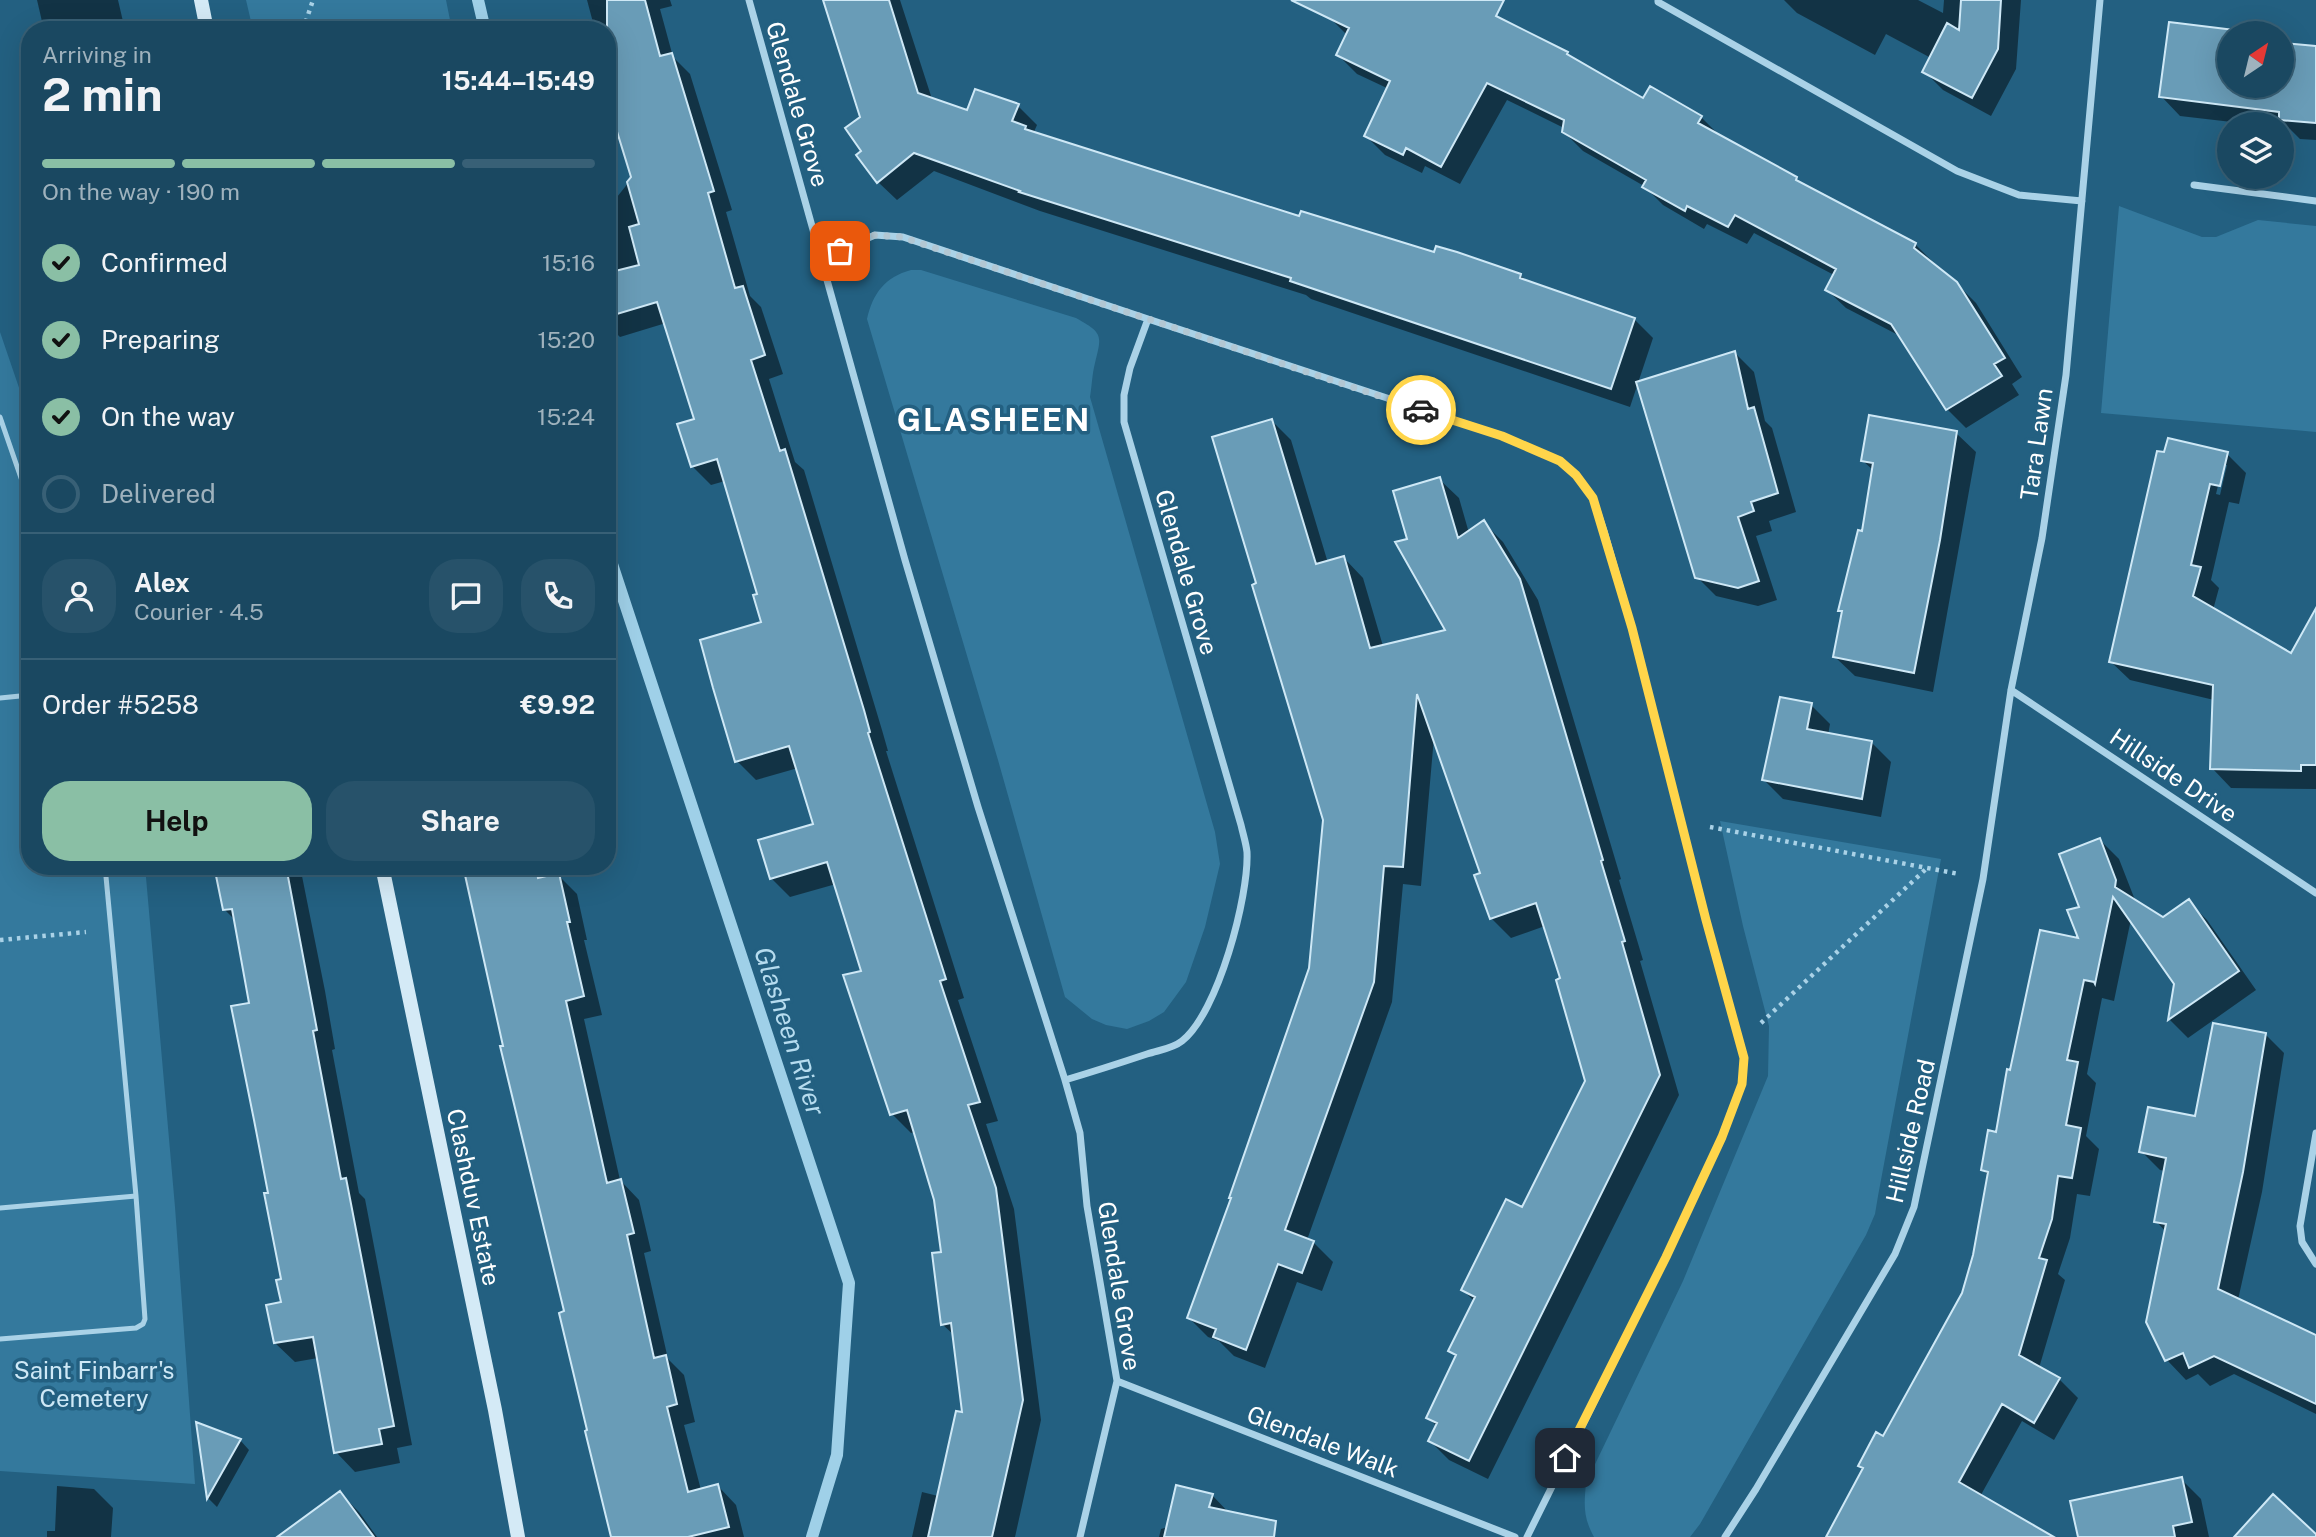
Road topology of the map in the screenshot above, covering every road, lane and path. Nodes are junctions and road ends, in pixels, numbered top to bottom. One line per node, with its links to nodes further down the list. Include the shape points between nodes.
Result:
1 (201, 0): 6 (street)
2 (313, 0): 7 (path)
3 (750, 0): 11 (street, Glendale Grove)
4 (2100, 0): 9 (street, Tara Lawn)
5 (1656, 1): 9 (street, via 1957,171 2020,195)
6 (205, 21)
7 (306, 21)
8 (2194, 185): 10 (street)
9 (2082, 201): 15 (street, Tara Lawn, via 2058,436)
10 (2316, 201)
11 (822, 258): 12 (street, via 875,235 902,237); 27 (street, Glendale Grove, via 933,656)
12 (1148, 319): 18 (street, via 1502,436 1560,461 1576,475 1593,498 1604,531); 27 (street, Glendale Grove, via 1127,381 1124,422 1241,825 1247,850 1245,882 1239,920 1211,998 1193,1030 1171,1048)
13 (0, 417): 14 (lane)
14 (21, 478)
15 (2011, 690): 22 (street, Hillside Road); 23 (street, Hillside Drive)
16 (21, 696): 17 (lane)
17 (0, 698)
18 (1682, 821): 19 (path); 26 (street)
19 (1926, 868): 22 (path); 26 (path)
20 (106, 875): 24 (lane)
21 (384, 875): 34 (street, Clashduv Estate)
22 (1983, 879): 38 (street, Hillside Road, via 1914,1207 1905,1231)
23 (2316, 893)
24 (111, 929): 25 (path); 29 (lane)
25 (0, 940)
26 (1740, 1044): 37 (street, via 1742,1084 1722,1137)
27 (1065, 1080): 33 (street, Glendale Grove, via 1080,1133 1087,1206)
28 (2316, 1133): 31 (street, via 2300,1226 2302,1242)
29 (136, 1196): 30 (lane); 32 (lane, via 143,1324)
30 (0, 1208)
31 (2316, 1264)
32 (0, 1339)
33 (1117, 1381): 35 (street, Glendale Grove); 36 (street, Glendale Walk)
34 (519, 1537)
35 (1080, 1537)
36 (1515, 1537)
37 (1527, 1537)
38 (1725, 1537)

